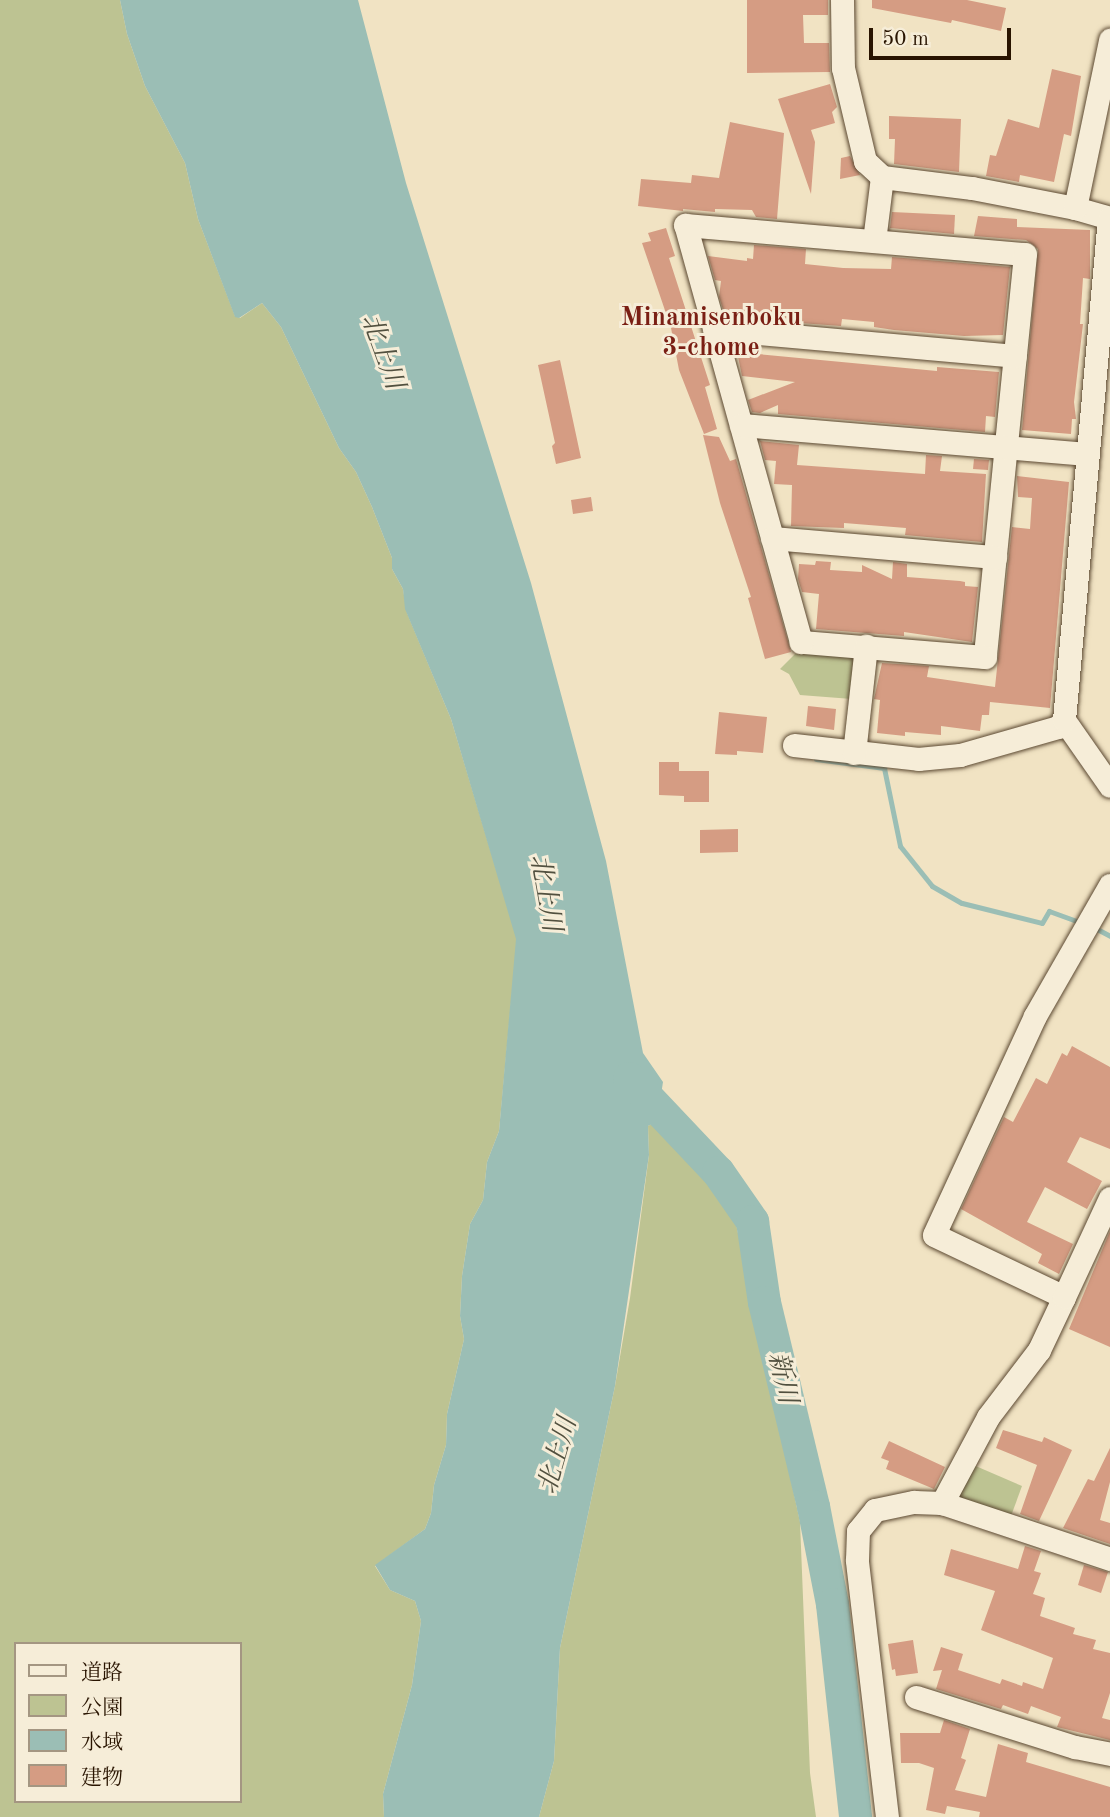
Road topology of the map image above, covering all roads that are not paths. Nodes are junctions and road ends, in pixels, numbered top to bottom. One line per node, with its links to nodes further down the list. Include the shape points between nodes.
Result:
1 (842, 0): 3 (street, via 843,68 865,161)
2 (1110, 40): 4 (street)
3 (882, 177): 4 (street); 6 (street)
4 (1075, 208): 5 (street)
5 (1110, 218): 11 (street)
6 (874, 241): 7 (street, via 685,225); 8 (street, via 1025,254)
7 (714, 329): 8 (street); 9 (street)
8 (1015, 356): 10 (street)
9 (741, 425): 10 (street); 12 (street)
10 (1006, 449): 11 (street); 13 (street)
11 (1085, 454): 15 (street)
12 (772, 538): 13 (street); 14 (street, via 801,642)
13 (995, 557): 14 (street, via 985,657)
14 (866, 646): 17 (street)
15 (1063, 720): 17 (street, via 1058,727 960,755 918,760); 18 (street)
16 (794, 745): 17 (street)
17 (855, 753)
18 (1110, 786)
19 (1110, 885): 21 (street, via 1035,1016 933,1235)
20 (1110, 1198): 21 (street)
21 (1064, 1297): 22 (street, via 1039,1350 988,1417)
22 (942, 1503): 23 (street); 26 (street, via 914,1502 875,1510 858,1531 857,1560)
23 (1110, 1559)
24 (916, 1697): 25 (street)
25 (1110, 1754)
26 (887, 1817)

